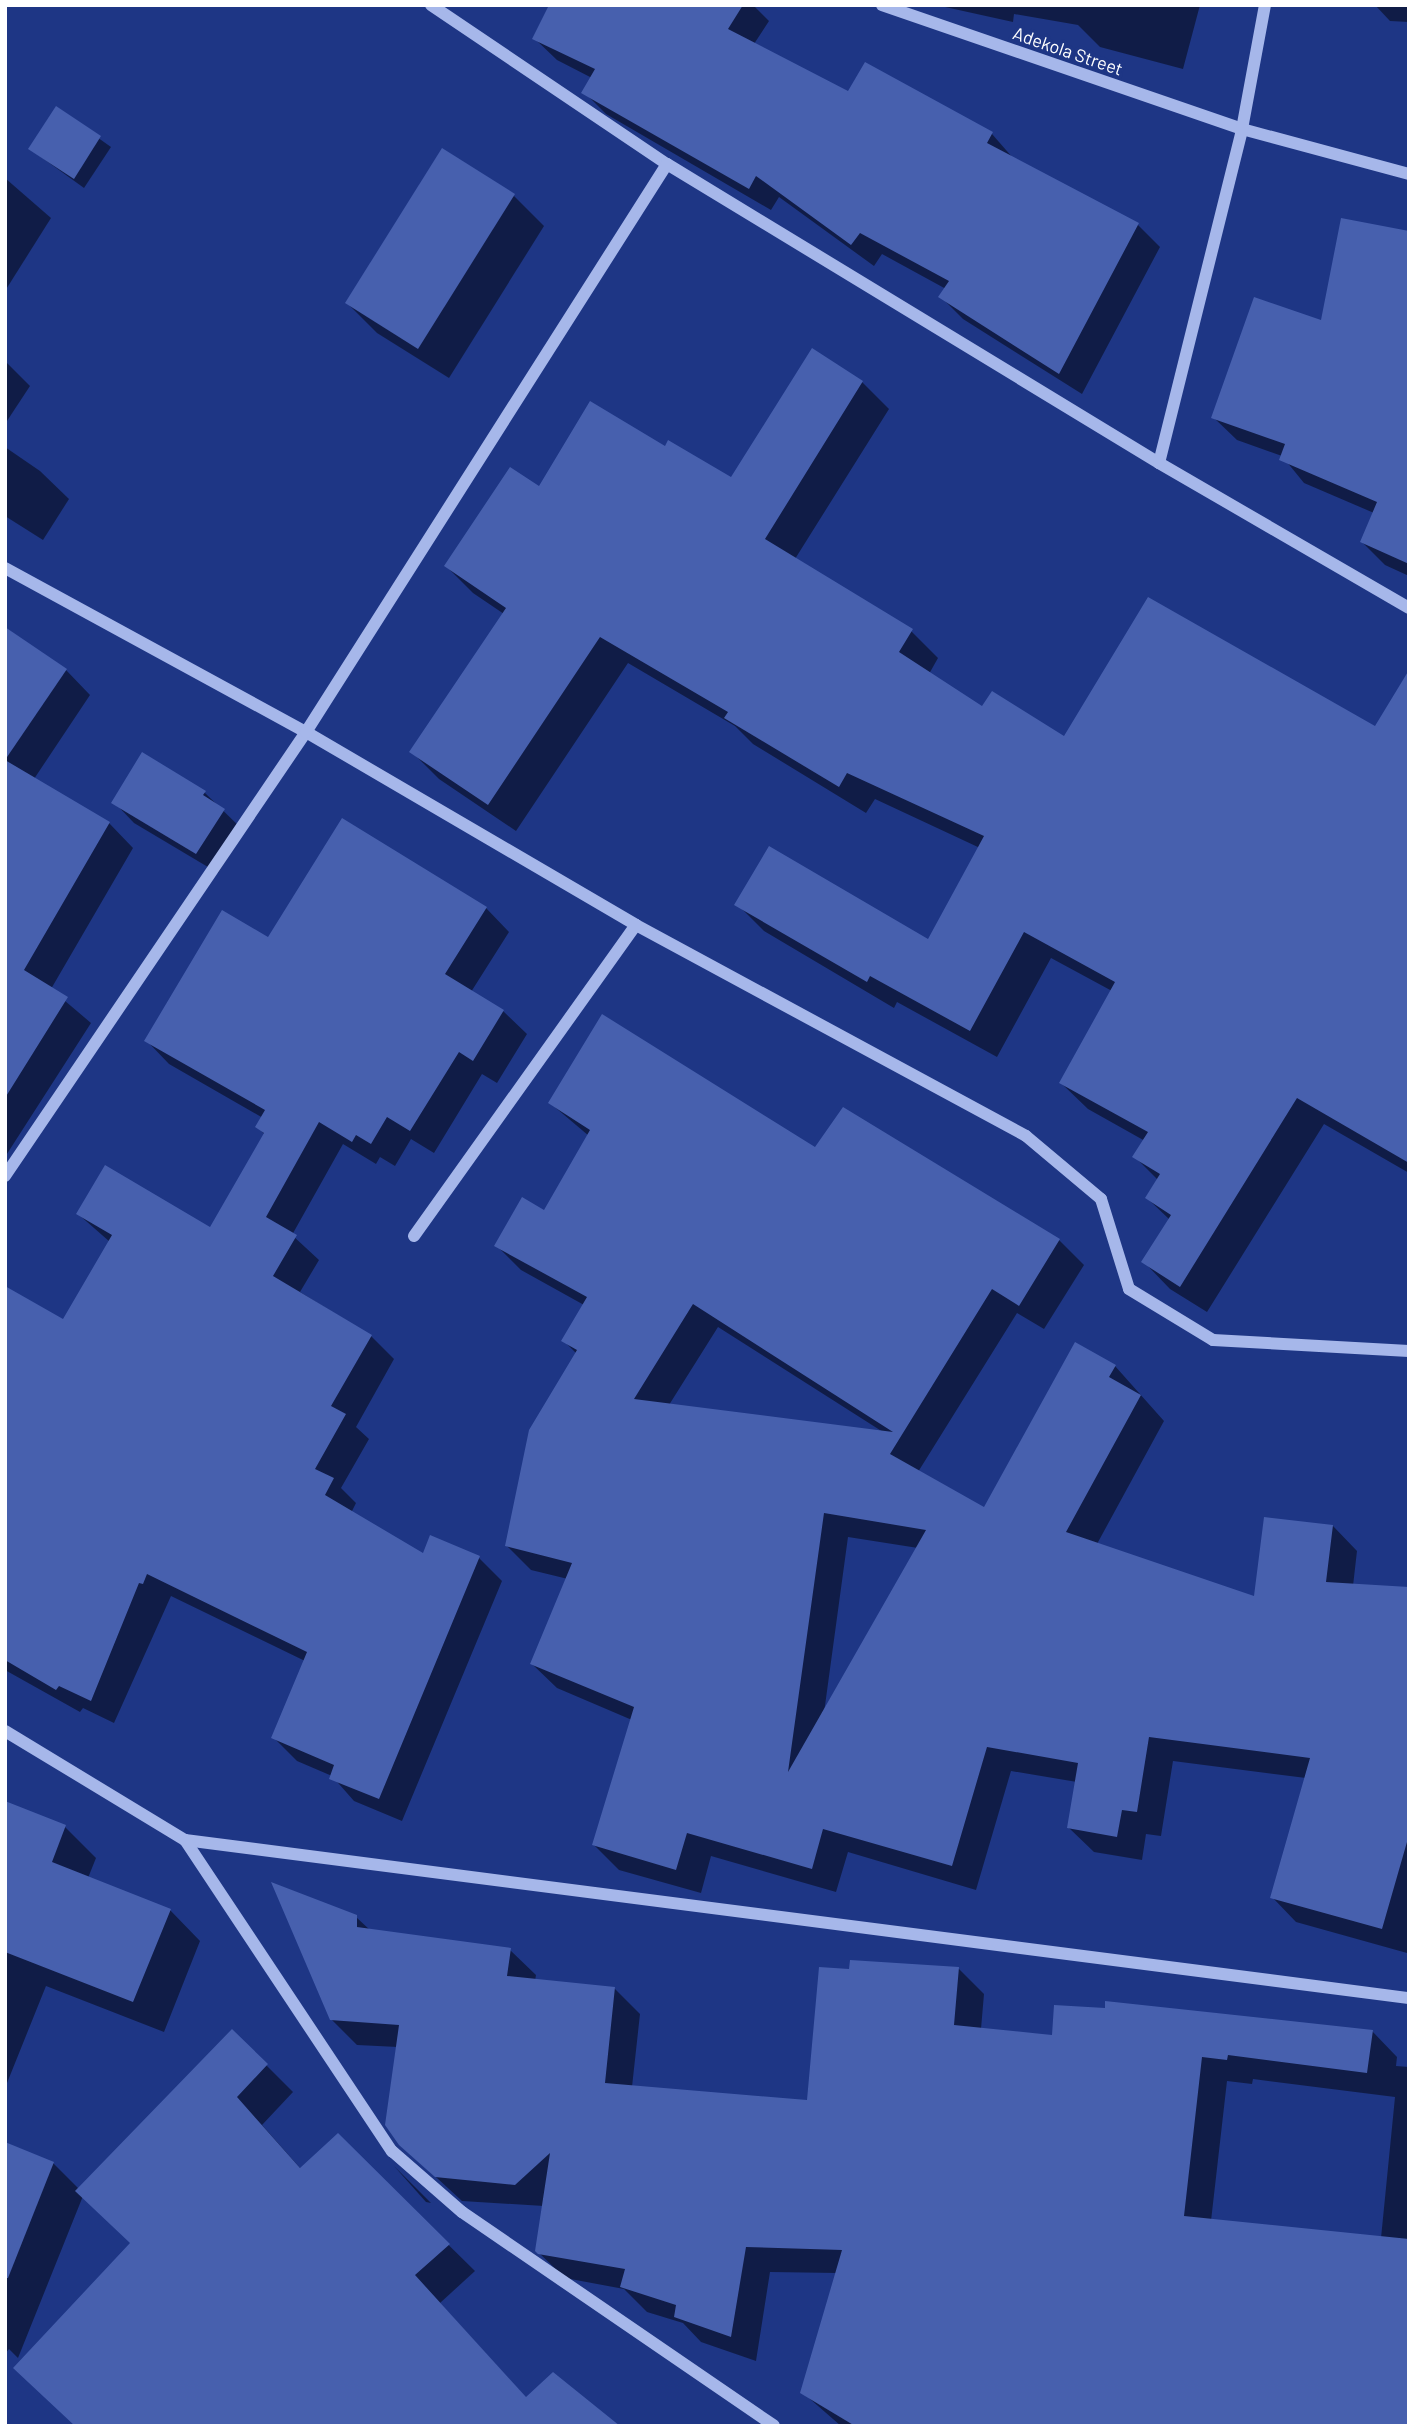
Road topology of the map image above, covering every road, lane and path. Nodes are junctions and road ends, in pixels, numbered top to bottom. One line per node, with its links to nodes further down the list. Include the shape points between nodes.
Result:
1 (431, 5): 5 (street)
2 (882, 5): 4 (street, Adekola Street)
3 (1265, 5): 4 (street)
4 (1242, 129): 6 (street, Adekola Street); 7 (street)
5 (667, 164): 7 (street); 10 (street)
6 (1409, 174)
7 (1158, 463): 9 (street)
8 (5, 568): 10 (street)
9 (1409, 607)
10 (306, 732): 11 (street); 12 (street)
11 (636, 925): 13 (street); 14 (street, via 1026,1136 1101,1199 1129,1289 1213,1340)
12 (5, 1176)
13 (414, 1236)
14 (1409, 1351)
15 (5, 1731): 16 (street)
16 (185, 1840): 17 (street); 18 (street, via 392,2151 462,2212)
17 (1409, 1998)
18 (774, 2426)

